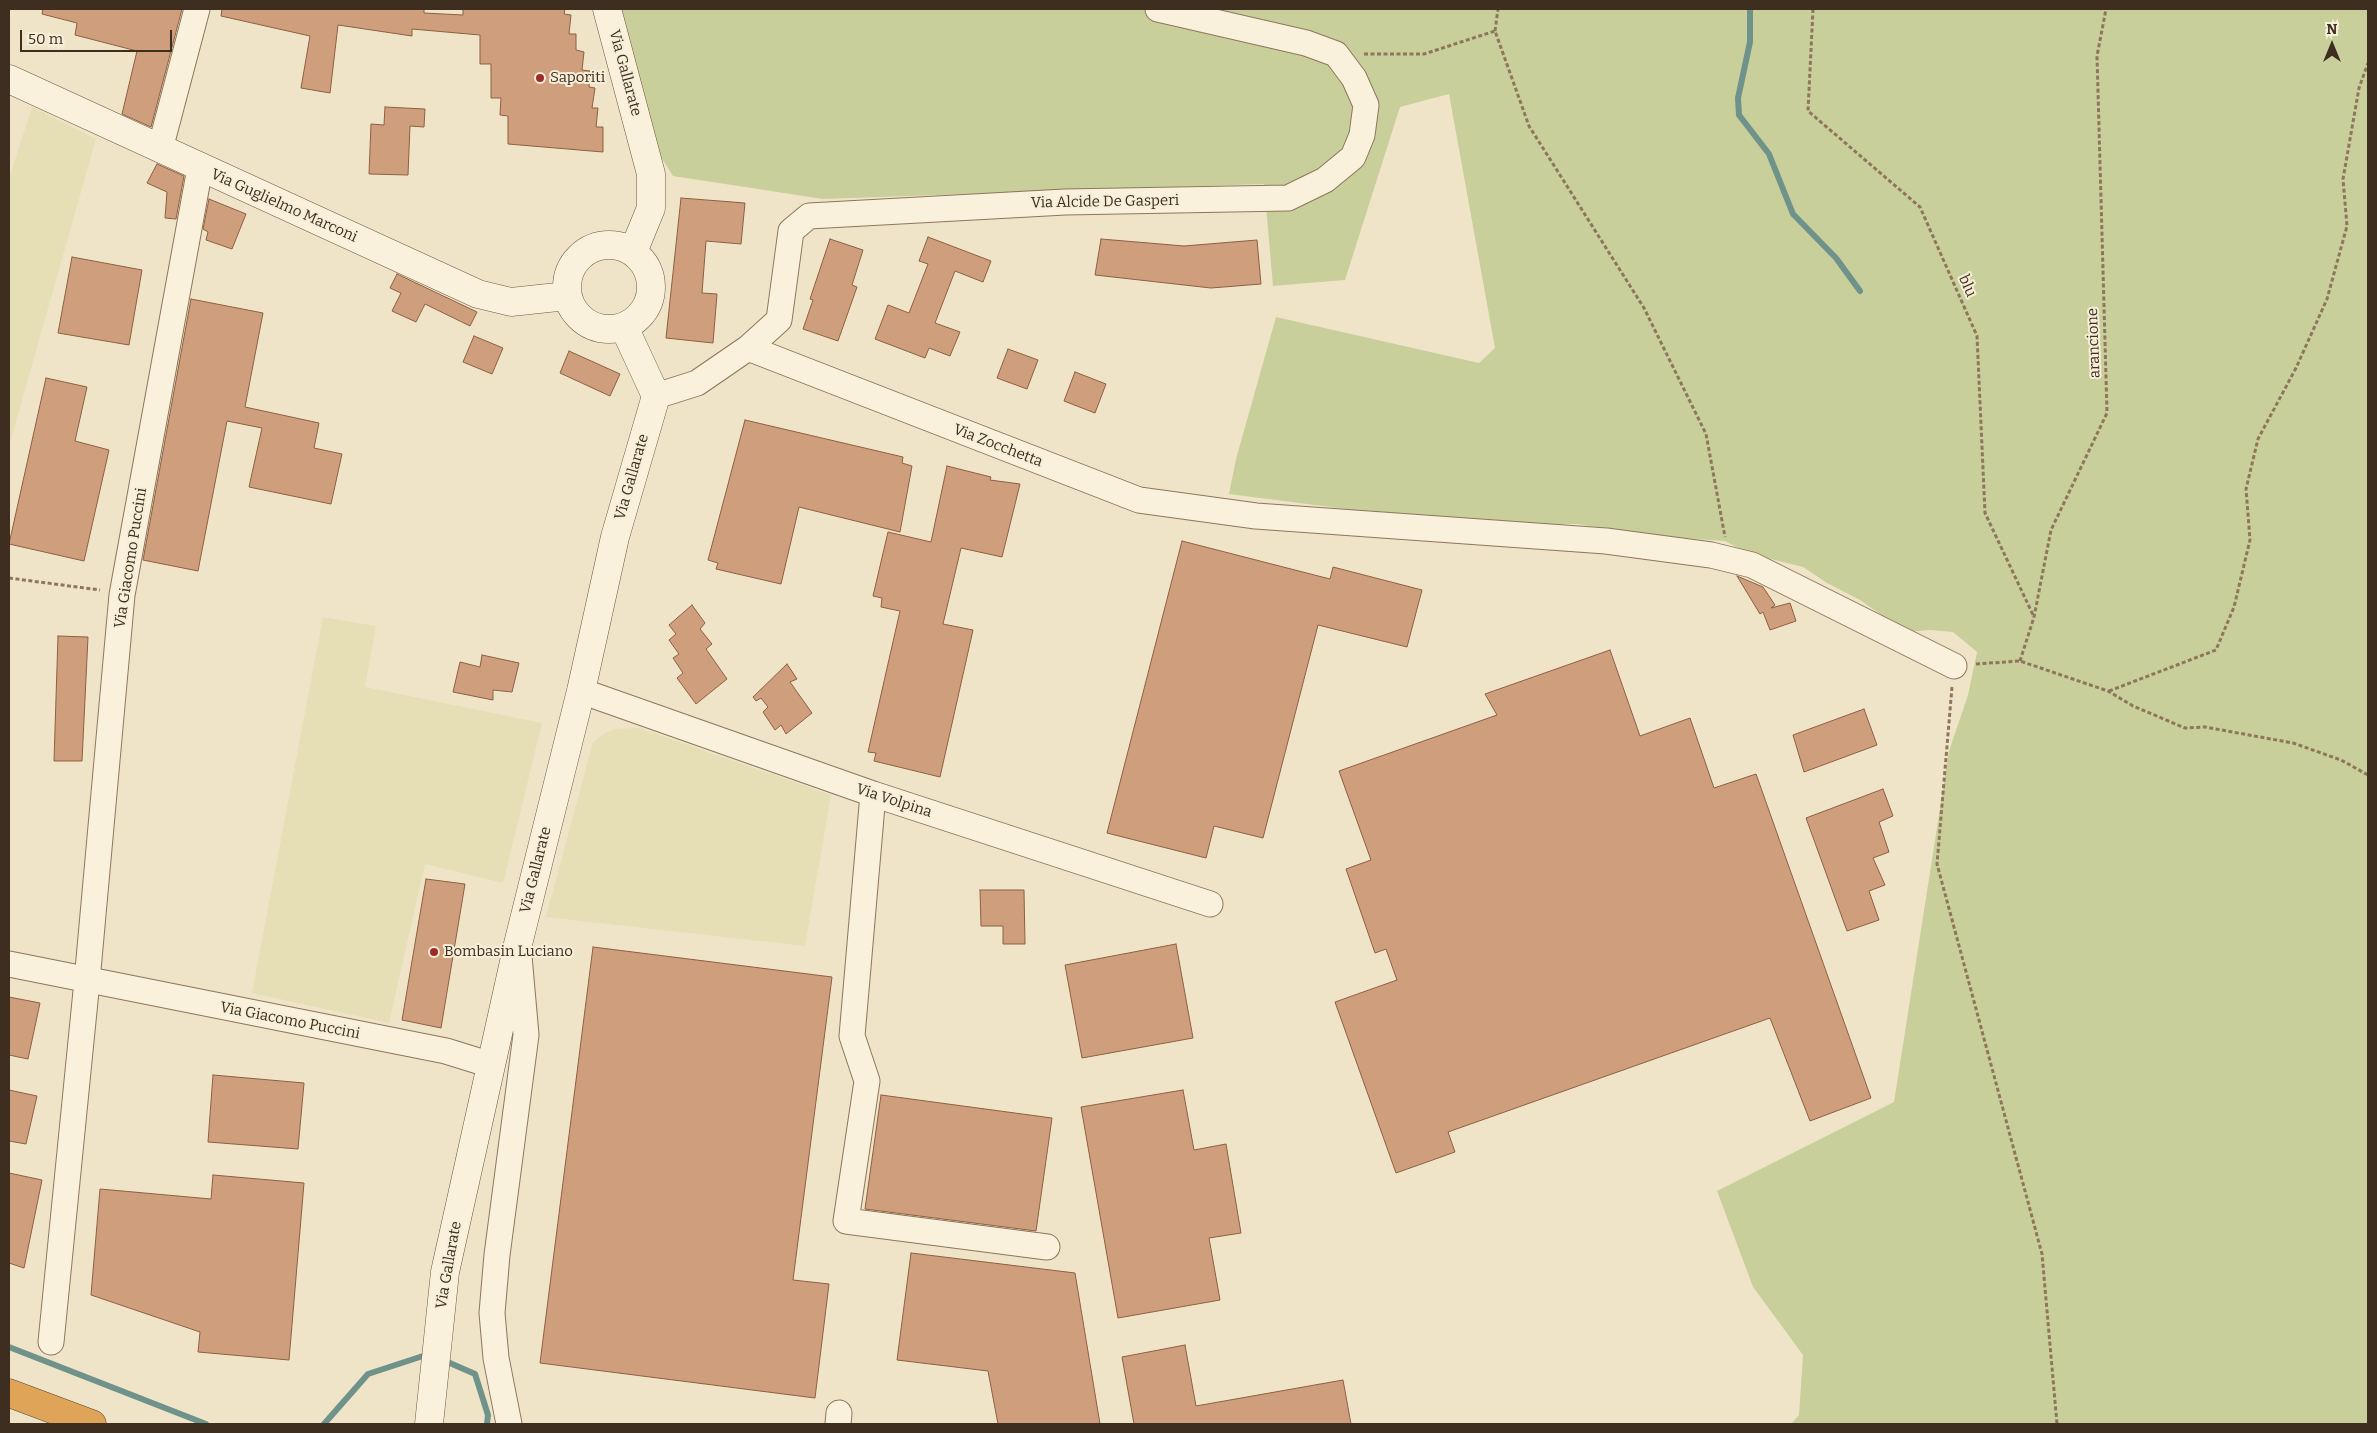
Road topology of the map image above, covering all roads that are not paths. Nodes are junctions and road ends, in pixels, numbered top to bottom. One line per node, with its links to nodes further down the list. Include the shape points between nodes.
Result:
1 (197, 9): 5 (street)
2 (607, 9): 7 (main road, Via Gallarate, via 651,174 651,208)
3 (1158, 9): 10 (street, Via Alcide De Gasperi, via 1336,54 1354,78 1366,105 1362,135 1352,157 1325,180 1288,198 1065,202 809,216 791,231 779,320)
4 (9, 79): 5 (main road, Via Guglielmo Marconi)
5 (160, 149): 6 (main road, Via Guglielmo Marconi)
6 (200, 168): 8 (main road, Via Guglielmo Marconi, via 478,294 511,302); 18 (street, Via Giacomo Puccini, via 122,593)
7 (633, 252): 8 (main road, via 609,244 585,252 569,271); 9 (main road, via 649,272 652,285 644,310)
8 (567, 296): 9 (main road, via 571,308 588,324 612,330)
9 (624, 327): 11 (main road)
10 (748, 348): 11 (street, Via Alcide De Gasperi, via 697,383); 12 (street, Via Zocchetta, via 1139,500 1256,516 1606,541 1729,559 1752,565)
11 (656, 396): 13 (main road, Via Gallarate, via 615,537)
12 (1954, 666)
13 (581, 691): 14 (street, Via Volpina); 16 (main road, Via Gallarate)
14 (873, 794): 15 (street, Via Volpina); 20 (street, via 852,1036 866,1081 846,1221)
15 (1210, 904)
16 (518, 944): 19 (main road, Via Gallarate); 25 (street, via 526,1035 492,1313 496,1358)
17 (9, 964): 18 (street, Via Giacomo Puccini)
18 (87, 981): 19 (street, Via Giacomo Puccini, via 446,1051); 21 (street, Via Giacomo Puccini)
19 (491, 1065): 24 (main road, Via Gallarate, via 445,1272)
20 (1047, 1247)
21 (50, 1342)
22 (9, 1392): 23 (highway)
23 (92, 1424)
24 (429, 1424)
25 (510, 1424)

